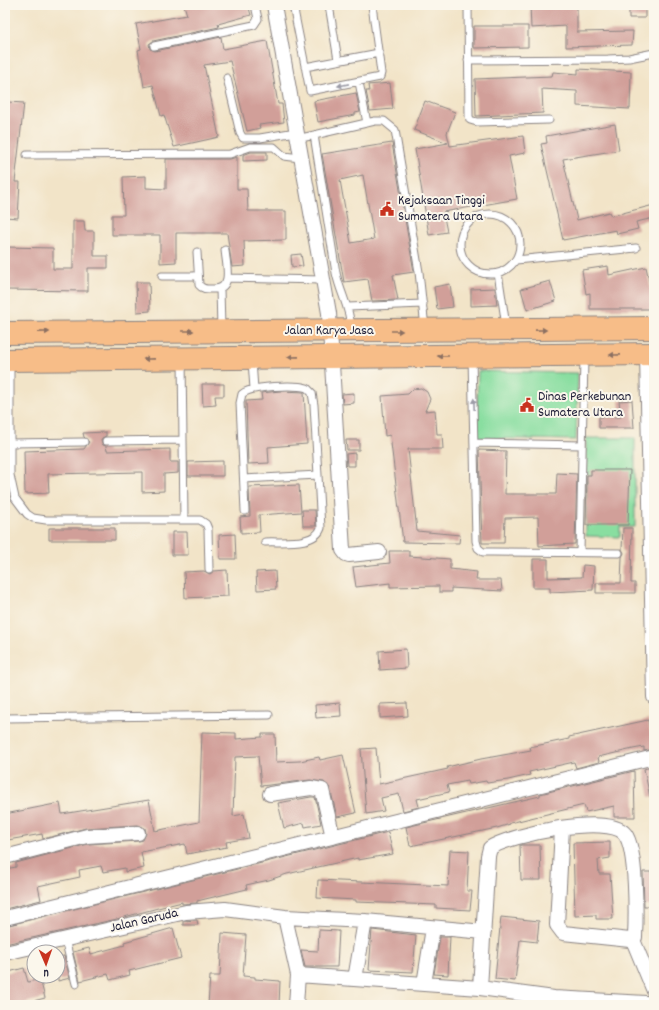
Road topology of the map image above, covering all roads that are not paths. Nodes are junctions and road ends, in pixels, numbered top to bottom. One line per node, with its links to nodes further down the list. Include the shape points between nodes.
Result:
1 (255, 5): 7 (lane, via 258,19 254,25)
2 (274, 5): 17 (street)
3 (293, 5): 12 (lane)
4 (329, 5): 10 (lane)
5 (372, 5): 8 (lane)
6 (468, 5): 11 (lane)
7 (154, 46)
8 (379, 53): 10 (lane); 14 (lane, via 380,77)
9 (654, 53): 11 (lane, via 608,59)
10 (338, 60): 12 (lane)
11 (468, 60): 15 (lane, via 470,120)
12 (305, 67): 14 (lane, one-way to 12, via 310,91)
13 (227, 78): 17 (lane, via 243,138)
14 (359, 82): 16 (lane)
15 (549, 120)
16 (367, 123): 18 (lane); 31 (lane, via 384,121 395,130)
17 (296, 135): 18 (lane); 20 (street)
18 (314, 135): 32 (lane, via 338,285)
19 (27, 155): 20 (lane, via 230,154 250,147 274,147 284,156)
20 (300, 158): 29 (street)
21 (636, 248): 24 (lane)
22 (225, 250): 28 (lane)
23 (197, 252): 27 (lane)
24 (516, 260): 25 (lane); 25 (lane, via 520,242 514,225 507,219 489,214 472,220 461,235 461,253 465,261 480,272)
25 (498, 273): 34 (lane)
26 (162, 276): 27 (lane)
27 (198, 276): 30 (lane, via 202,289)
28 (227, 278): 29 (lane); 30 (lane, via 226,285)
29 (323, 280): 36 (street)
30 (220, 289): 35 (lane)
31 (423, 304): 32 (lane); 38 (lane)
32 (348, 307): 37 (lane)
33 (654, 328): 34 (highway, Jalan Karya Jasa, one-way to 33)
34 (507, 330): 38 (highway, Jalan Karya Jasa)
35 (222, 331): 36 (highway, Jalan Karya Jasa); 39 (highway, Jalan Karya Jasa, one-way to 35)
36 (330, 331): 37 (highway, Jalan Karya Jasa); 41 (street)
37 (352, 331): 38 (highway, Jalan Karya Jasa, one-way to 38)
38 (426, 331)
39 (5, 333)
40 (650, 354): 43 (highway, Jalan Karya Jasa, one-way to 43); 58 (street)
41 (332, 356): 42 (highway, Jalan Karya Jasa, one-way to 41); 44 (highway, Jalan Karya Jasa, one-way to 44); 60 (street, via 343,550 350,555)
42 (472, 356): 43 (highway, Jalan Karya Jasa); 52 (lane, one-way to 42)
43 (584, 356): 53 (lane)
44 (252, 357): 45 (highway, Jalan Karya Jasa); 47 (lane)
45 (182, 359): 46 (highway, Jalan Karya Jasa, one-way to 46); 48 (lane)
46 (8, 360): 50 (lane)
47 (254, 389): 54 (lane, via 300,386 308,389 314,405); 55 (lane, via 244,392 240,400)
48 (183, 440): 49 (lane); 57 (lane)
49 (106, 441)
50 (10, 442): 51 (lane); 57 (lane, via 10,475 16,498 24,511 33,518)
51 (84, 442)
52 (474, 443): 53 (lane); 61 (lane, via 478,548 483,552)
53 (582, 445): 61 (lane)
54 (318, 475): 55 (lane); 59 (lane, via 321,523 319,532 304,540)
55 (244, 479): 56 (lane)
56 (245, 511)
57 (184, 520): 63 (lane, via 200,520 206,524)
58 (652, 533): 64 (street)
59 (265, 542)
60 (378, 552)
61 (580, 552): 62 (lane)
62 (619, 553)
63 (209, 569)
64 (654, 697)
65 (269, 715): 66 (lane)
66 (5, 718)
67 (654, 757): 71 (street)
68 (270, 794): 71 (street, via 311,788 322,790)
69 (562, 828): 77 (street, via 500,842 490,848); 79 (street, via 589,825 614,827 625,833 630,848 636,892); 79 (street, via 556,925 559,930 562,933)
70 (138, 834): 72 (street, via 88,836)
71 (333, 837): 74 (street)
72 (5, 857)
73 (285, 917): 75 (street, Jalan Garuda); 78 (street, Jalan Garuda, via 225,909 202,909); 81 (street)
74 (5, 918)
75 (365, 921): 76 (street, Jalan Garuda); 82 (street)
76 (433, 928): 77 (street, Jalan Garuda); 84 (street)
77 (484, 932): 85 (street)
78 (65, 939): 80 (street, Jalan Garuda); 83 (lane)
79 (633, 940): 86 (street)
80 (5, 953)
81 (298, 975): 82 (street); 89 (street)
82 (355, 979): 84 (street)
83 (76, 984)
84 (424, 984): 85 (street)
85 (480, 988): 87 (street)
86 (654, 991)
87 (553, 1002): 90 (street)
88 (654, 1002): 90 (street)
89 (296, 1005)
90 (652, 1005)

